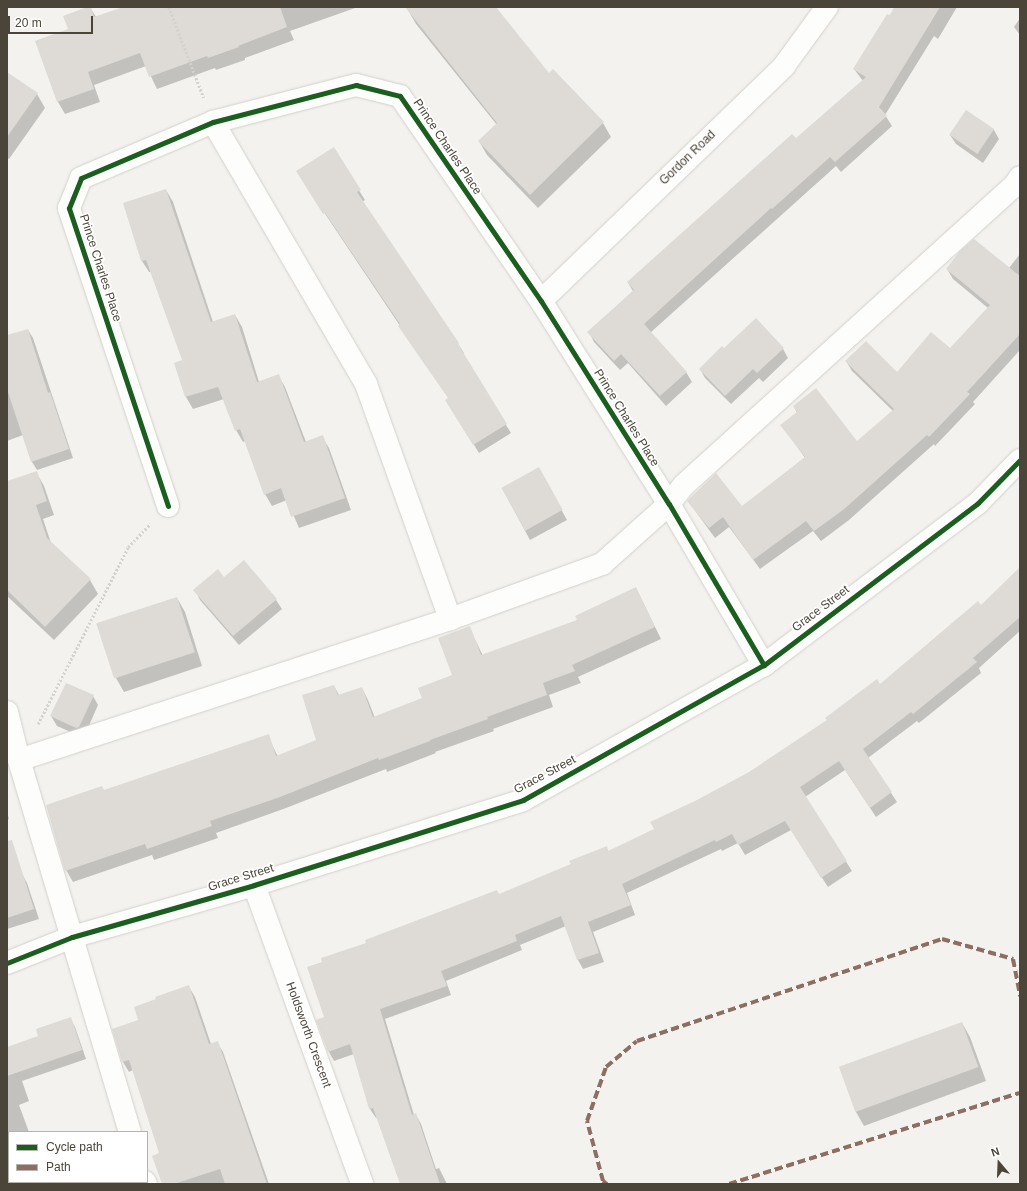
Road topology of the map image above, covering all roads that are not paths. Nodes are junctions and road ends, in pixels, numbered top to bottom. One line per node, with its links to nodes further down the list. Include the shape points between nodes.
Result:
1 (827, 7): 4 (street, Gordon Road, via 784,66)
2 (213, 122): 4 (street, Prince Charles Place, via 356,86 400,96); 7 (street, Prince Charles Place, via 81,178 69,208); 8 (street, via 366,384)
3 (1020, 177): 6 (street, via 1015,185 684,485)
4 (540, 301): 6 (street, Prince Charles Place)
5 (1020, 460): 9 (street, Grace Street, via 978,503)
6 (669, 504): 8 (street, via 602,564); 9 (street, Prince Charles Place)
7 (168, 506)
8 (450, 619): 11 (street)
9 (764, 665): 12 (street, Grace Street, via 523,800)
10 (7, 712): 11 (street)
11 (19, 760): 13 (street)
12 (254, 885): 13 (street, Grace Street); 16 (street, Holdsworth Crescent)
13 (72, 938): 14 (street, Grace Street); 15 (street)
14 (7, 963)
15 (130, 1131)
16 (362, 1184)

